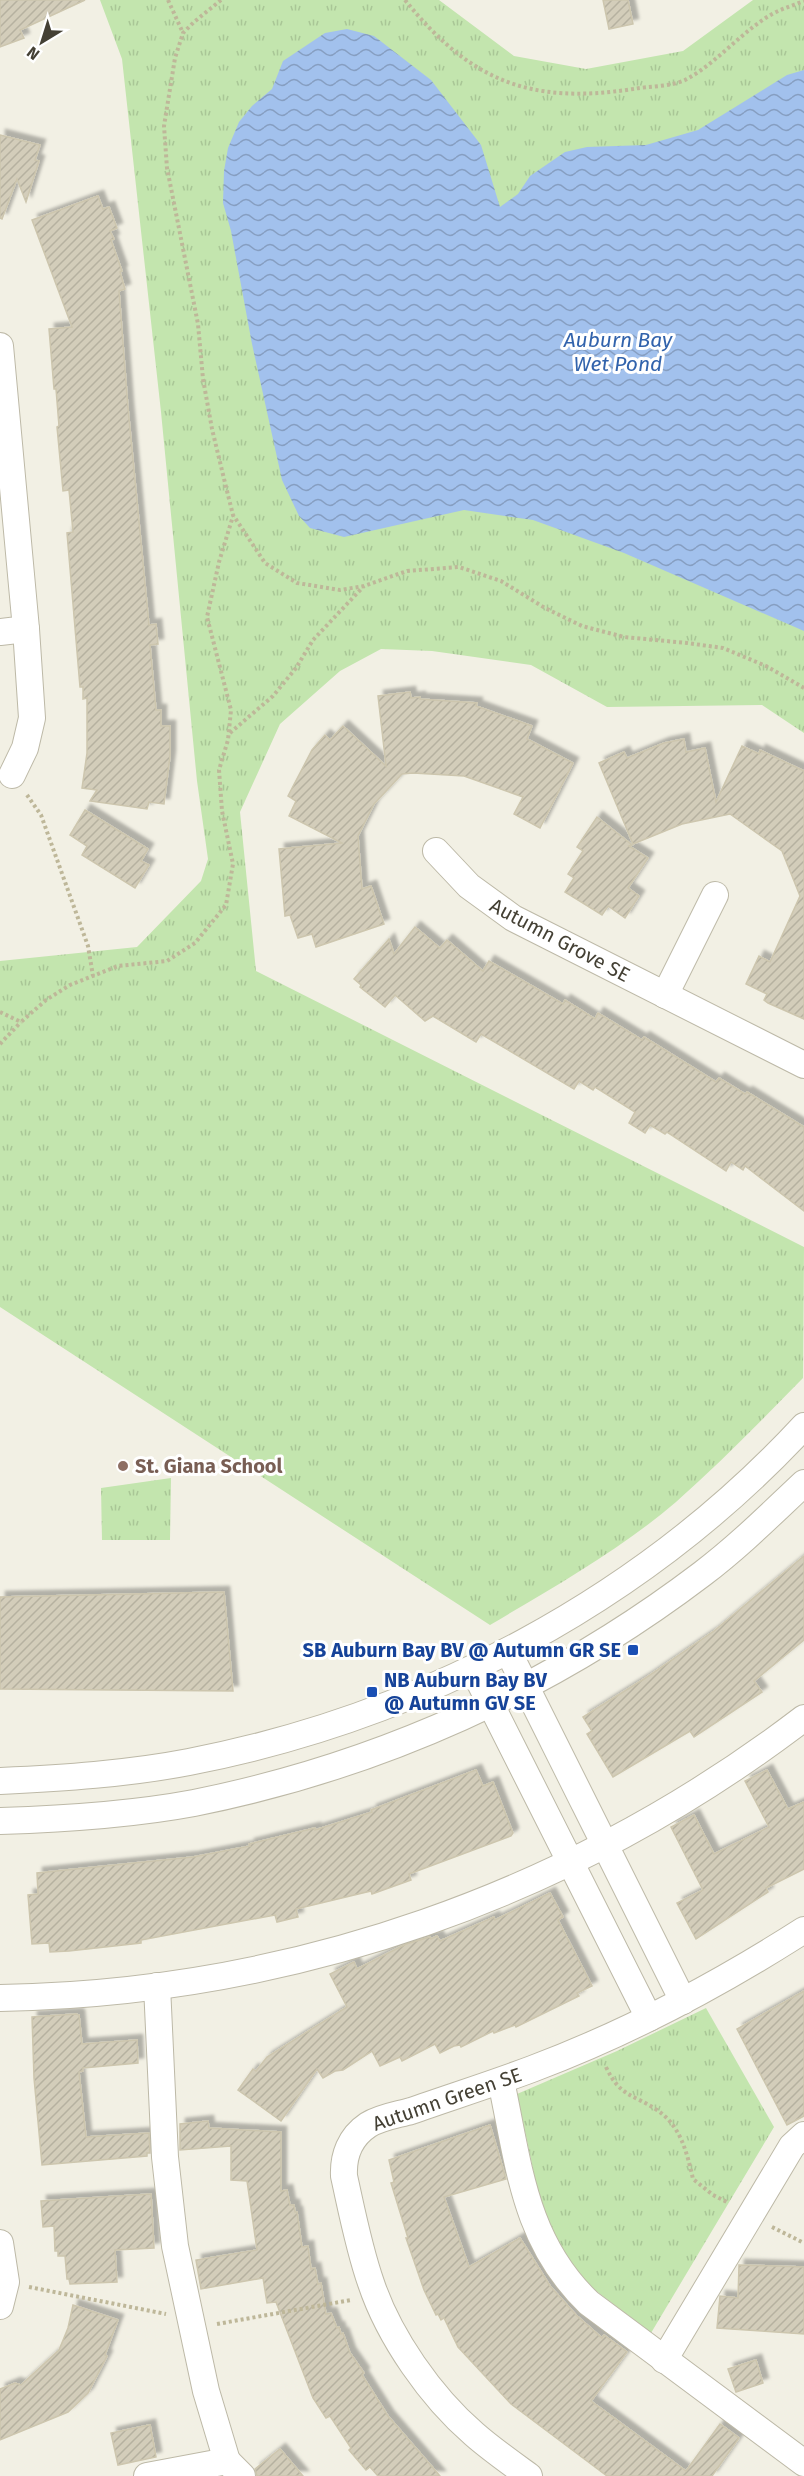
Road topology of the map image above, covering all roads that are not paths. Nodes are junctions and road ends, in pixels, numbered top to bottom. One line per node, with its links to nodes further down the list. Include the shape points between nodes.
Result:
1 (0, 346): 2 (street)
2 (26, 629): 3 (street); 4 (street, via 32,718)
3 (0, 632)
4 (12, 775)
5 (436, 851): 7 (street, Autumn Grove SE, via 495,908)
6 (715, 895): 7 (street)
7 (665, 995): 8 (street, Autumn Grove SE)
8 (804, 1065)
9 (804, 1426): 11 (street, via 750,1480 686,1534 603,1595)
10 (804, 1483): 13 (street, via 748,1535 661,1604)
11 (508, 1651): 12 (street); 13 (street)
12 (473, 1669): 14 (street); 16 (street, via 393,1704 255,1748 135,1771)
13 (525, 1688): 14 (street); 18 (street)
14 (491, 1704): 17 (street, via 440,1729 284,1782 193,1803 126,1813); 19 (street)
15 (804, 1718): 18 (street, via 729,1772)
16 (0, 1781)
17 (0, 1821)
18 (605, 1846): 19 (street); 23 (street)
19 (571, 1863): 21 (street, via 510,1892 392,1934 321,1955); 24 (street)
20 (804, 1930): 23 (street, Autumn Green SE)
21 (157, 1986): 22 (street, via 75,1996); 31 (street, via 165,2157 175,2246 206,2391)
22 (0, 1998)
23 (683, 2001): 24 (street, Autumn Green SE)
24 (649, 2018): 25 (street, Autumn Green SE)
25 (501, 2081): 29 (street, via 533,2222 549,2254 568,2283 589,2303); 33 (street, Autumn Green SE, via 369,2125 347,2150 344,2176 371,2285 412,2361 474,2434)
26 (804, 2135): 29 (street, via 792,2146)
27 (0, 2243): 28 (street, via 6,2283)
28 (0, 2306)
29 (664, 2360): 30 (street)
30 (804, 2463)
31 (235, 2468): 32 (street)
32 (147, 2476)
33 (529, 2476)

